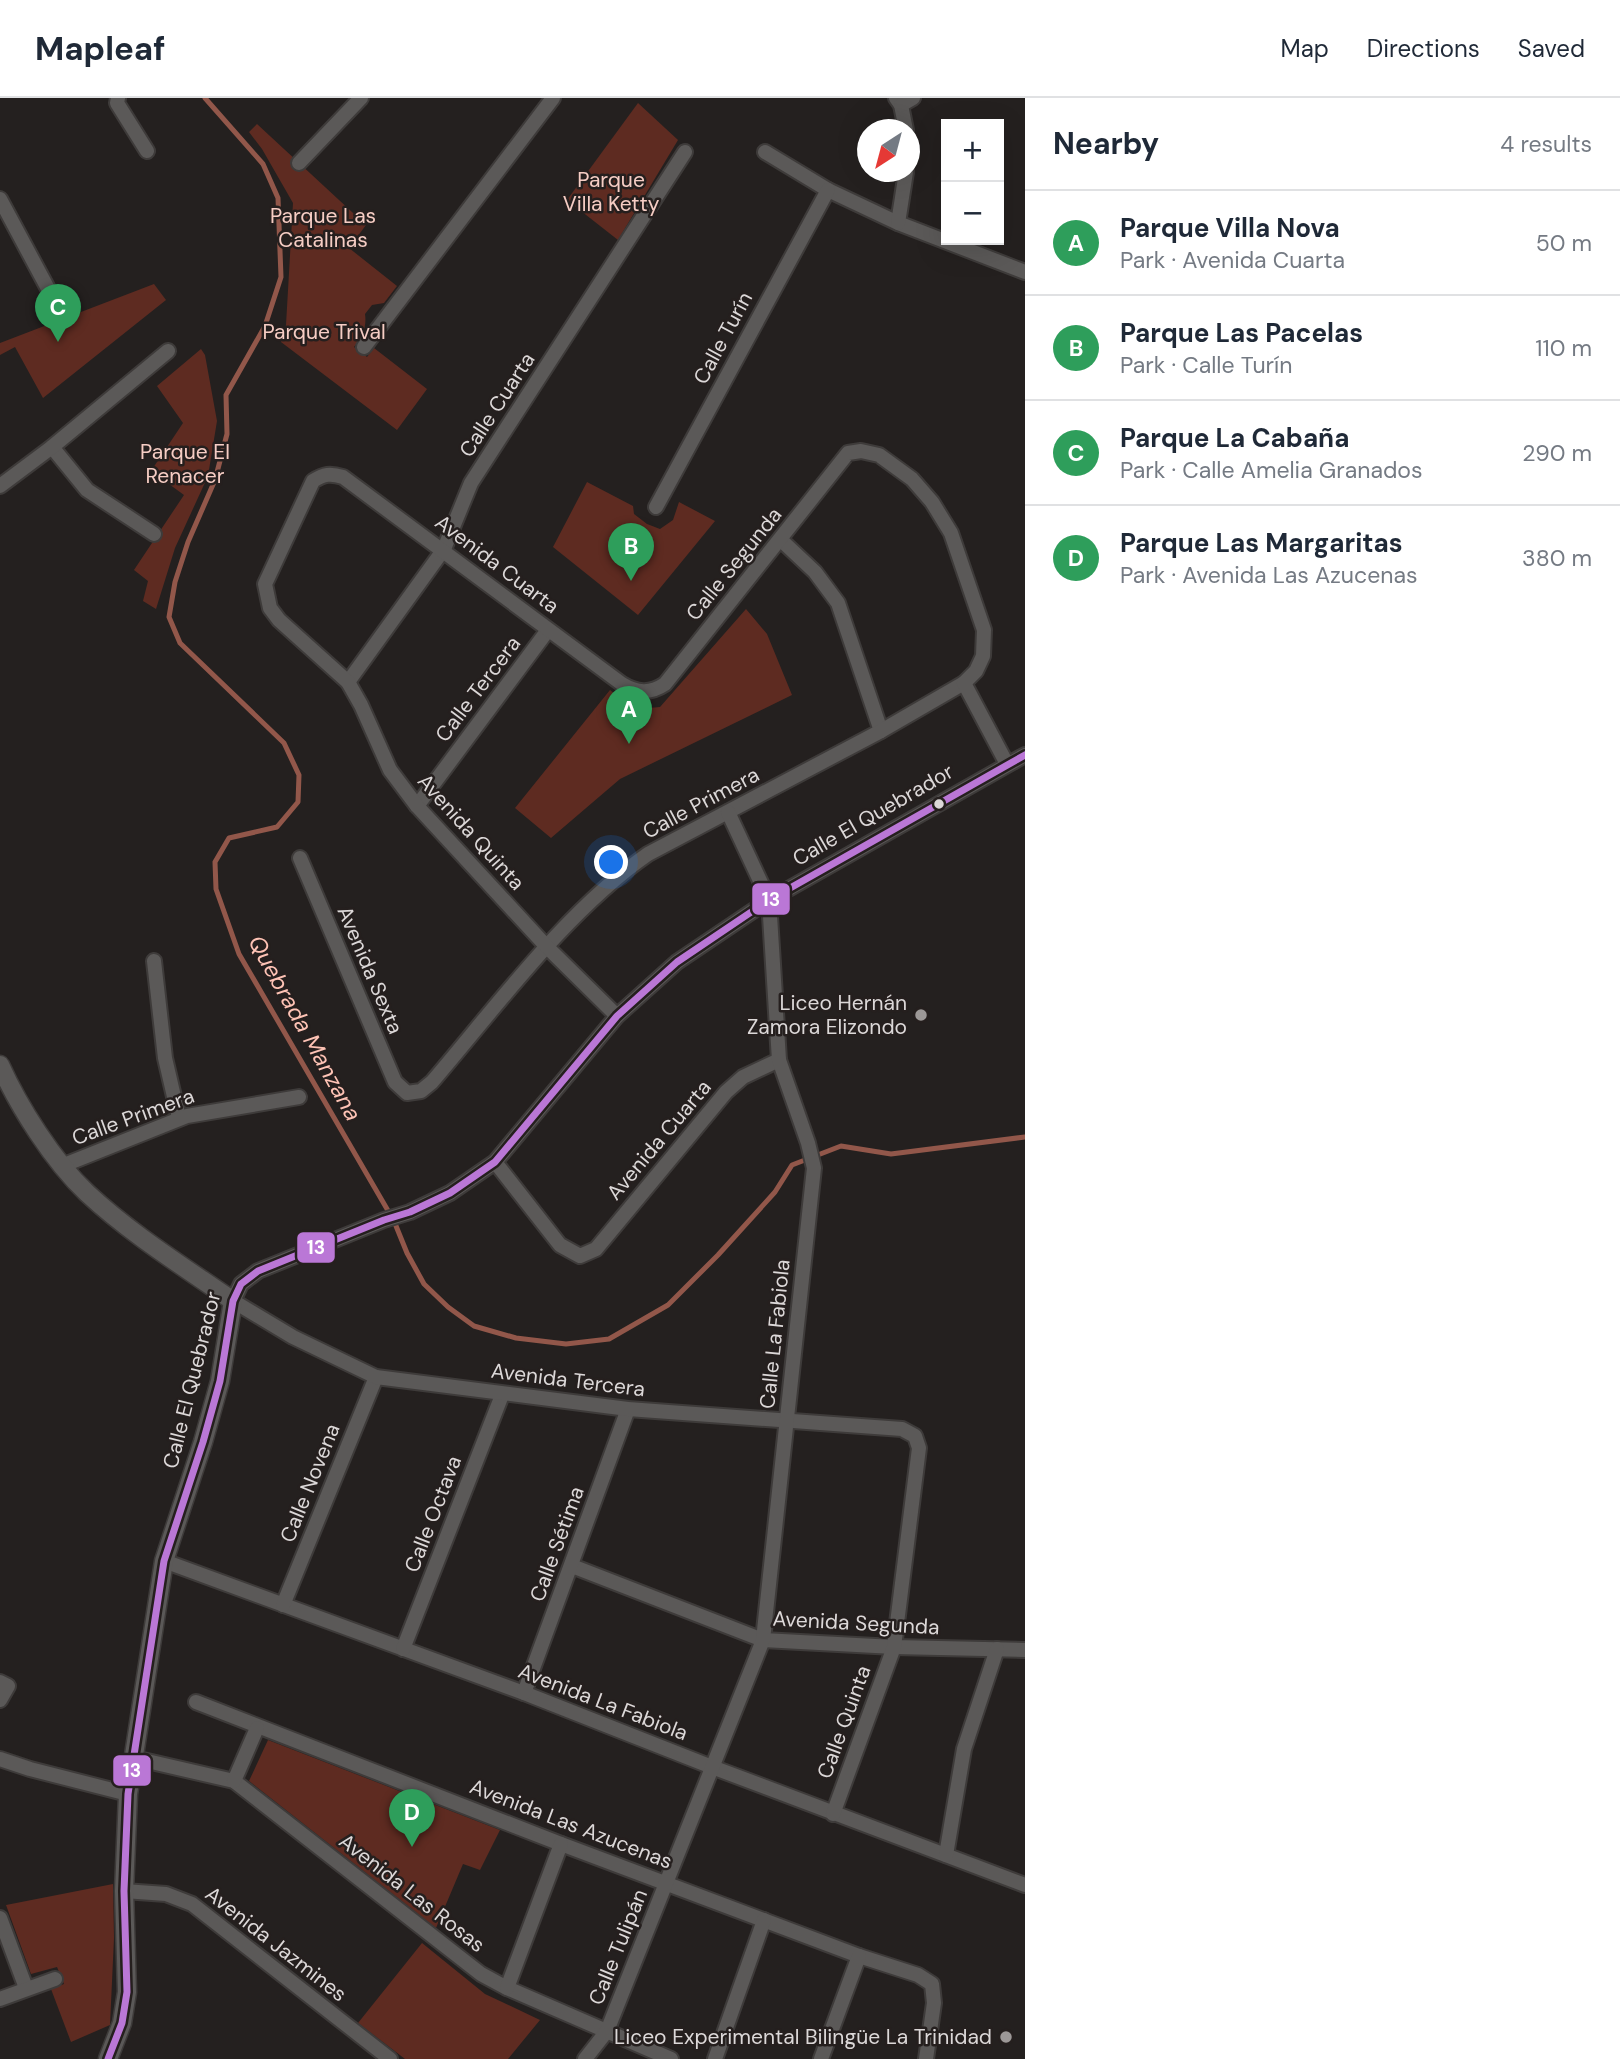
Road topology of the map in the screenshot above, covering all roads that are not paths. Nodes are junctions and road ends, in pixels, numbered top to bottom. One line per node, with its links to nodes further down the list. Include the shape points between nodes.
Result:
1 (118, 98): 6 (street)
2 (361, 98): 9 (street)
3 (553, 98): 16 (street)
4 (903, 100): 5 (street)
5 (905, 119)
6 (147, 151)
7 (685, 152): 23 (street, Calle Cuarta, via 471,483)
8 (765, 152): 11 (street)
9 (299, 163)
10 (904, 182): 13 (street)
11 (828, 190): 13 (street); 20 (street, Calle Turín)
12 (0, 199): 15 (street)
13 (898, 223): 14 (street)
14 (1025, 272)
15 (61, 313)
16 (364, 346)
17 (168, 351): 18 (street)
18 (52, 447): 19 (street); 21 (street, via 88,490)
19 (0, 486)
20 (656, 507)
21 (154, 534)
22 (781, 540): 27 (street, Calle Segunda, via 848,453 879,454 912,479 951,533 984,630 983,656); 28 (street, Calle Segunda, via 665,684); 29 (street, via 815,572 838,603)
23 (444, 549): 24 (street, Avenida Cuarta, via 343,477 322,475 304,495 265,584); 25 (street, Avenida Cuarta); 26 (street, Calle Cuarta)
24 (266, 596): 26 (street, Avenida Quinta, via 279,620)
25 (548, 630): 28 (street, Avenida Cuarta, via 622,684); 32 (street, Calle Tercera)
26 (348, 681): 32 (street, Avenida Quinta, via 390,770)
27 (964, 683): 29 (street, Calle Primera); 31 (street)
28 (645, 691)
29 (881, 731): 33 (street, Calle Primera)
30 (1025, 755): 31 (street, Calle El Quebrador)
31 (1007, 764): 35 (street, Calle El Quebrador)
32 (417, 806): 36 (street, Avenida Quinta)
33 (728, 811): 35 (street); 36 (street, Calle Primera, via 619,874)
34 (300, 858): 41 (street, Avenida Sexta, via 386,1064 395,1083)
35 (769, 900): 38 (street, Calle El Quebrador, via 677,962); 39 (street, Calle La Fabiola)
36 (547, 947): 38 (street, Avenida Quinta); 41 (street, Calle Primera, via 432,1082 421,1091)
37 (154, 961): 43 (street, via 165,1058)
38 (617, 1016): 44 (street, Calle El Quebrador)
39 (779, 1060): 44 (street, Avenida Cuarta, via 743,1077 726,1092 596,1249 580,1256 560,1245); 50 (street, Calle La Fabiola, via 814,1168)
40 (0, 1065): 45 (street, via 36,1130)
41 (407, 1093)
42 (299, 1097): 43 (street, Calle Primera)
43 (179, 1118): 45 (street, Calle Primera)
44 (495, 1162): 46 (street, Calle El Quebrador, via 450,1193 410,1212 258,1271 241,1284)
45 (64, 1165): 46 (street, via 86,1192)
46 (233, 1301): 47 (street, Avenida Tercera, via 293,1337); 52 (street, Calle El Quebrador, via 220,1381)
47 (376, 1377): 48 (street, Avenida Tercera); 54 (street, Calle Novena)
48 (502, 1395): 49 (street, Avenida Tercera); 58 (street, Calle Octava)
49 (628, 1409): 50 (street, Avenida Tercera); 53 (street, Calle Sétima)
50 (786, 1422): 51 (street, Avenida Tercera, via 902,1429); 55 (street, Calle La Fabiola)
51 (915, 1436): 56 (street, Calle Quinta, via 919,1448)
52 (164, 1561): 54 (street, Avenida La Fabiola); 65 (street, Calle El Quebrador)
53 (572, 1566): 55 (street, Avenida Segunda); 61 (street, Calle Sétima)
54 (283, 1605): 58 (street, Avenida La Fabiola)
55 (763, 1640): 56 (street, Avenida Segunda); 67 (street, Calle La Fabiola)
56 (894, 1647): 57 (street, Avenida Segunda); 70 (street, Calle Quinta)
57 (997, 1648): 59 (street, Avenida Segunda); 72 (street, via 964,1749)
58 (402, 1649): 61 (street, Avenida La Fabiola)
59 (1025, 1650)
60 (4, 1684): 62 (street)
61 (524, 1693): 67 (street, Avenida La Fabiola)
62 (0, 1700)
63 (196, 1702): 64 (street, Avenida Las Azucenas)
64 (257, 1728): 68 (street); 71 (street, Avenida Las Azucenas)
65 (134, 1758): 68 (street, Avenida Las Rosas); 69 (street, Calle El Quebrador)
66 (0, 1759): 69 (street)
67 (712, 1768): 70 (street, Avenida La Fabiola); 73 (street, Calle Tulipán)
68 (234, 1782): 80 (street, Avenida Las Rosas, via 481,1974)
69 (128, 1794): 75 (street, Calle El Quebrador)
70 (833, 1814): 72 (street, Avenida La Fabiola)
71 (561, 1844): 73 (street, Avenida Las Azucenas); 80 (street)
72 (946, 1855): 74 (street, Avenida La Fabiola)
73 (667, 1883): 77 (street, Avenida Las Azucenas); 83 (street, Calle Tulipán)
74 (1025, 1885)
75 (124, 1891): 84 (street, Calle El Quebrador, via 127,1992 122,2023); 85 (street, Avenida Jazmines, via 166,1894 192,1903)
76 (0, 1918): 81 (street)
77 (764, 1920): 78 (street, Avenida Las Azucenas); 88 (street)
78 (859, 1956): 89 (street); 90 (street, Avenida Las Azucenas, via 932,1984 934,2003)
79 (55, 1979): 81 (street)
80 (507, 1988): 83 (street, Avenida Las Rosas)
81 (26, 1989): 82 (street)
82 (0, 1999)
83 (607, 2031): 86 (street, Calle Tulipán); 87 (street, Avenida Las Rosas)
84 (108, 2059)
85 (390, 2059)
86 (585, 2059)
87 (671, 2059)
88 (715, 2059)
89 (821, 2059)
90 (926, 2059)

